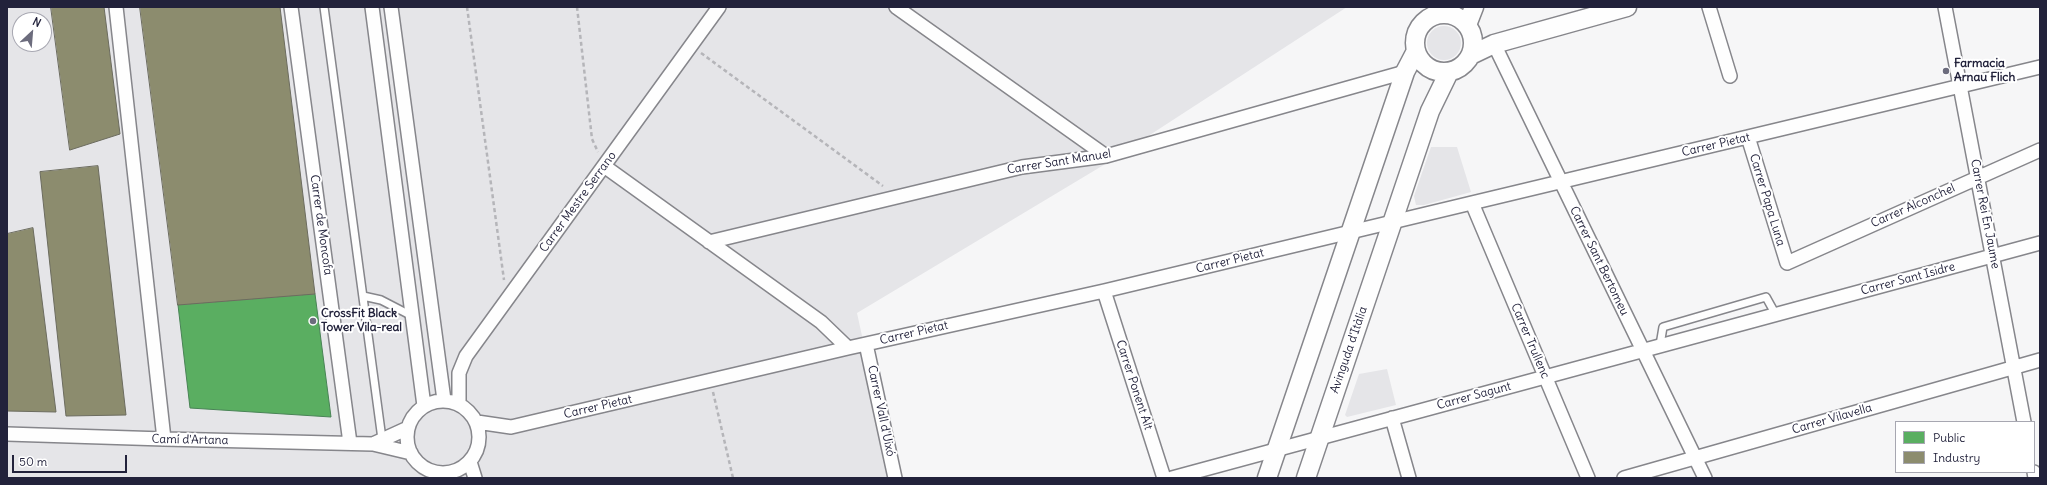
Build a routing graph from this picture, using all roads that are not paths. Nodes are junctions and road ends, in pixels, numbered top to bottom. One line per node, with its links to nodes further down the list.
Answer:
1 (116, 7): 55 (street)
2 (291, 7): 57 (street, Carrer de Moncofa)
3 (324, 7): 36 (lane)
4 (372, 7): 38 (street)
5 (392, 7): 46 (street)
6 (719, 7): 25 (street, Carrer Mestre Serrano)
7 (896, 7): 24 (street)
8 (1474, 7): 13 (main road)
9 (1627, 7): 14 (main road)
10 (1709, 7): 20 (street)
11 (1945, 7): 21 (street, Carrer Rei En Jaume)
12 (1427, 15): 13 (main road); 15 (main road)
13 (1467, 25): 16 (main road)
14 (1494, 44): 16 (main road); 27 (street, Carrer Sant Bertomeu)
15 (1416, 51): 18 (main road); 19 (main road)
16 (1471, 55): 19 (main road)
17 (2040, 67): 21 (street, Carrer Pietat)
18 (1405, 72): 24 (street, Carrer Sant Manuel); 30 (main road)
19 (1450, 72): 29 (main road, Avinguda d'Itàlia)
20 (1730, 76)
21 (1960, 86): 22 (street, Carrer Pietat); 26 (street, Carrer Rei En Jaume)
22 (1748, 137): 27 (street, Carrer Pietat); 34 (street, Carrer Papa Luna)
23 (2040, 150): 26 (street, Carrer Alconchel)
24 (1106, 156): 31 (street, Carrer Sant Manuel)
25 (604, 166): 31 (street); 47 (street, Carrer Mestre Serrano)
26 (1978, 178): 33 (street, Carrer Rei En Jaume); 34 (street, Carrer Alconchel)
27 (1560, 182): 28 (street, Carrer Pietat); 42 (street, Carrer Sant Bertomeu)
28 (1472, 203): 29 (street, Carrer Pietat); 45 (street, Carrer Trullenc)
29 (1392, 223): 30 (street); 54 (main road, Avinguda d'Itàlia)
30 (1351, 232): 35 (street, Carrer Pietat); 58 (main road)
31 (709, 242): 41 (street)
32 (2040, 243): 33 (street, Carrer Sant Isidre)
33 (1993, 257): 37 (street, Carrer Sant Isidre); 44 (street, Carrer Rei En Jaume)
34 (1787, 263)
35 (1104, 291): 39 (street, Carrer Pietat); 65 (street, Carrer Ponent Alt)
36 (362, 296): 38 (lane); 56 (lane)
37 (1776, 315): 40 (street, Carrer Sagunt); 40 (lane)
38 (412, 316): 48 (street)
39 (866, 344): 41 (street, Carrer Pietat); 64 (street, Carrer Vall d'Uixó)
40 (1660, 345): 42 (street, Carrer Sagunt)
41 (848, 348): 51 (street, Carrer Pietat)
42 (1643, 350): 45 (street, Carrer Sagunt); 60 (street, Carrer Sant Bertomeu)
43 (2040, 360): 44 (street, Carrer Vilavella)
44 (2014, 368): 50 (street, Carrer Rei En Jaume); 60 (street, Carrer Vilavella)
45 (1545, 377): 49 (street, Carrer Sagunt); 70 (street, Carrer Trullenc)
46 (444, 400): 47 (street); 48 (street)
47 (460, 404): 51 (street)
48 (424, 406): 52 (street)
49 (1392, 418): 54 (street, Carrer Sagunt); 69 (street)
50 (2024, 421)
51 (477, 422): 61 (street)
52 (408, 428): 56 (street, Camí d'Artana); 59 (street)
53 (7, 434): 55 (street, Camí d'Artana)
54 (1320, 438): 58 (street, Carrer Sagunt); 68 (main road, Avinguda d'Itàlia)
55 (164, 439): 57 (street, Camí d'Artana)
56 (378, 442): 57 (street, Camí d'Artana); 59 (street, Camí d'Artana)
57 (350, 443)
58 (1278, 449): 66 (street, Carrer Sagunt); 67 (main road)
59 (410, 453): 62 (street)
60 (1695, 458): 71 (street, Carrer Vilavella); 72 (street, Carrer Sant Bertomeu)
61 (470, 462): 62 (street); 63 (street)
62 (449, 476)
63 (475, 478)
64 (895, 478)
65 (1164, 478)
66 (1172, 478)
67 (1268, 478)
68 (1306, 478)
69 (1409, 478)
70 (1588, 478)
71 (1624, 478)
72 (1705, 478)

